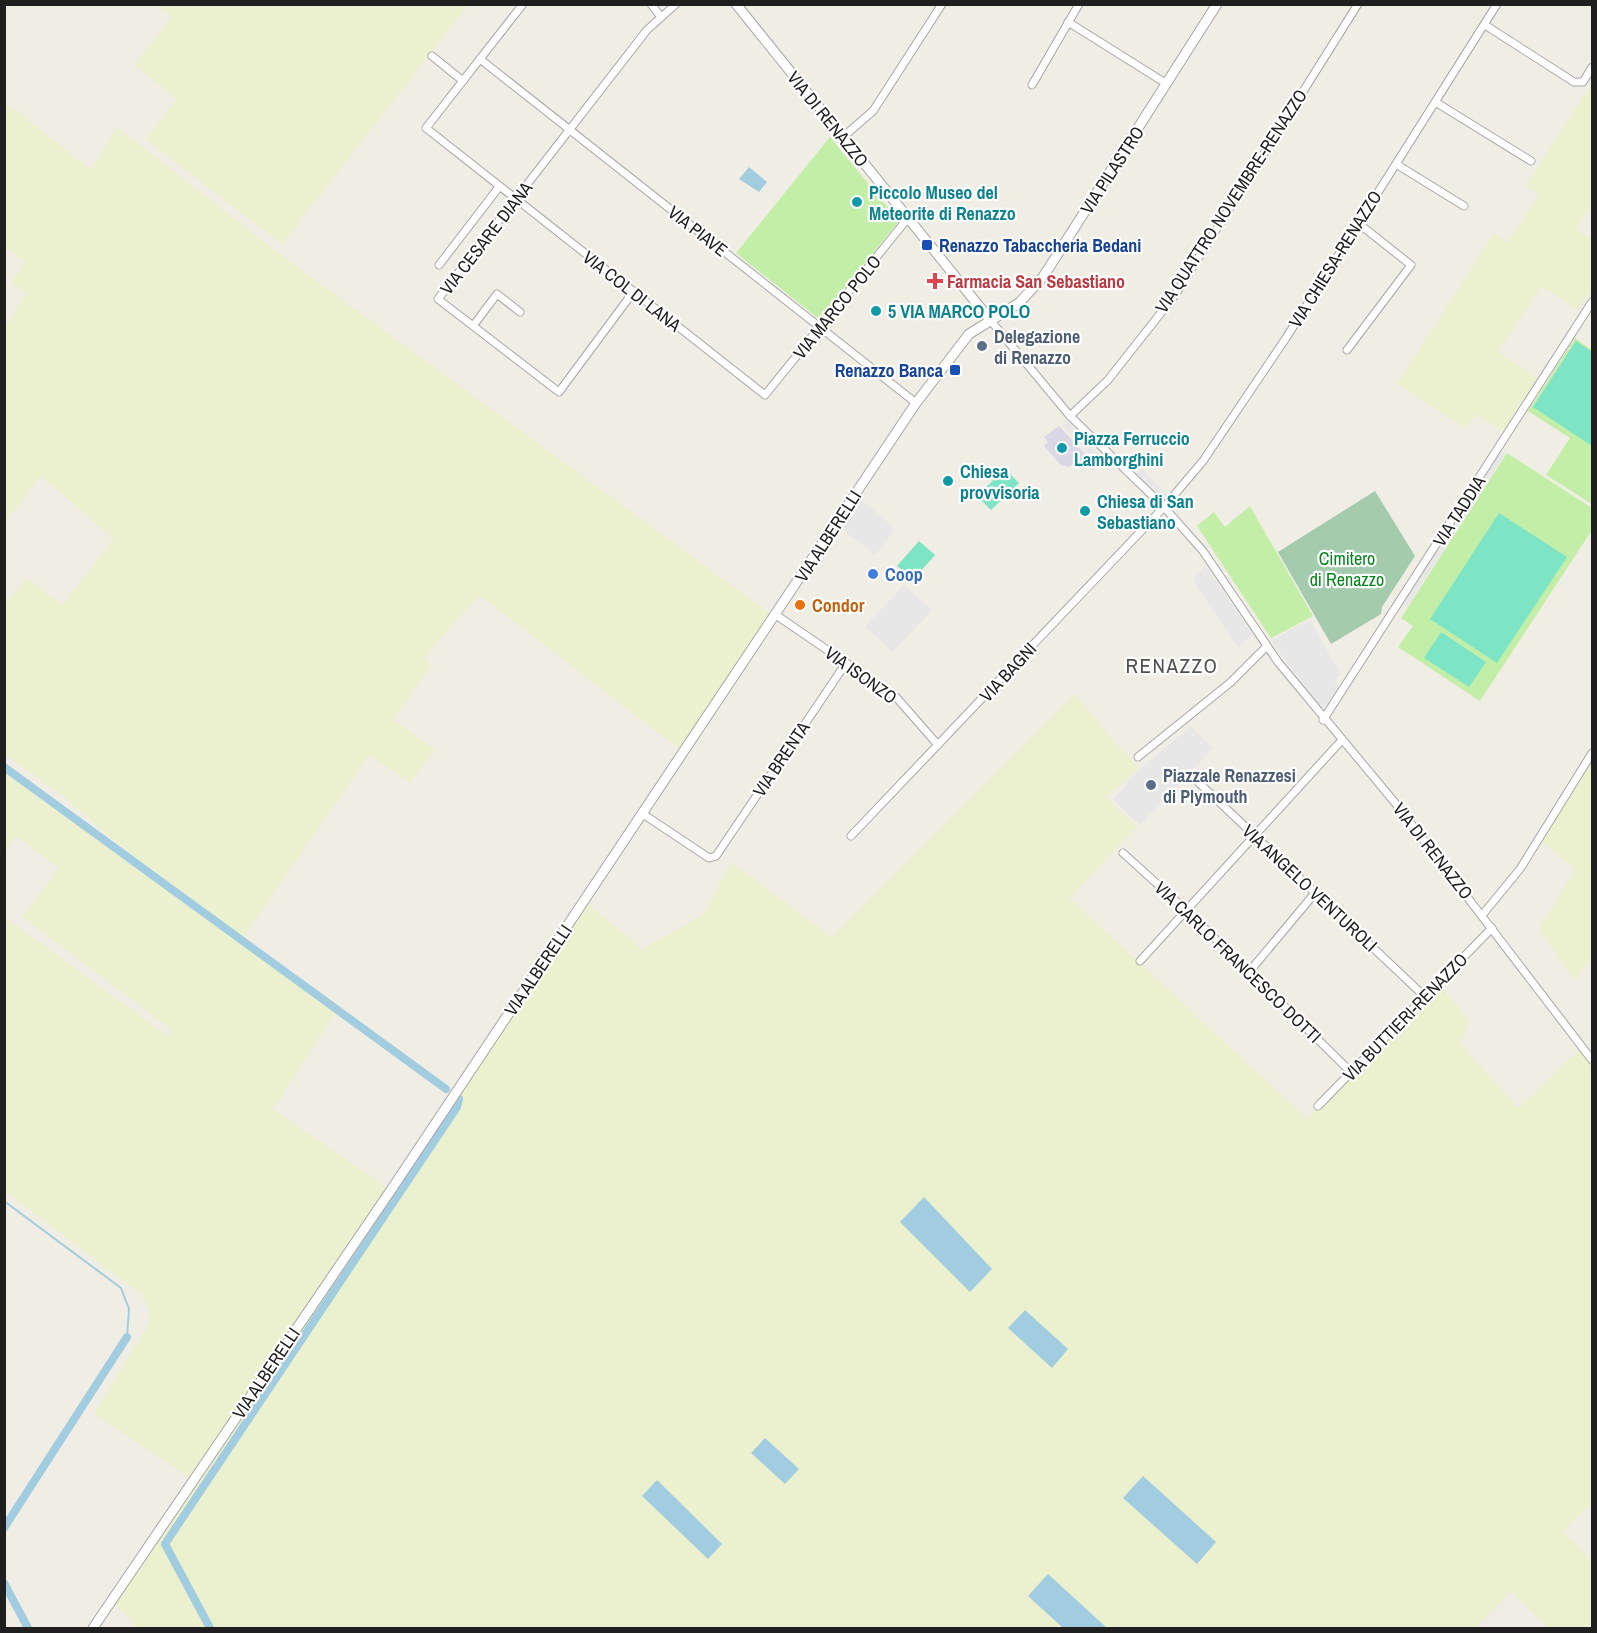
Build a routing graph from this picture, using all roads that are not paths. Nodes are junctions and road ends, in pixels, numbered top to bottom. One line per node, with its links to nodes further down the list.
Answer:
1 (523, 4): 14 (street)
2 (651, 4): 10 (street)
3 (676, 4): 10 (street, VIA CESARE DIANA)
4 (736, 4): 21 (street, VIA DI RENAZZO)
5 (942, 4): 21 (street)
6 (1079, 4): 11 (street)
7 (1217, 4): 17 (street, VIA PILASTRO)
8 (1358, 4): 39 (street, VIA QUATTRO NOVEMBRE-RENAZZO)
9 (1497, 4): 12 (street, VIA CHIESA-RENAZZO)
10 (661, 17): 20 (street, VIA CESARE DIANA)
11 (1068, 22): 17 (street); 18 (street)
12 (1485, 25): 15 (street); 19 (street, VIA CHIESA-RENAZZO)
13 (432, 56): 16 (street)
14 (480, 59): 16 (street); 20 (street, VIA PIAVE)
15 (1593, 67)
16 (463, 81): 24 (street, VIA COL DI LANA)
17 (1167, 84): 33 (street, VIA PILASTRO)
18 (1032, 85)
19 (1437, 103): 22 (street); 23 (street, VIA CHIESA-RENAZZO)
20 (569, 129): 25 (street, VIA CESARE DIANA); 35 (street, VIA PIAVE)
21 (843, 137): 27 (street, VIA DI RENAZZO)
22 (1531, 161)
23 (1396, 164): 26 (street); 28 (street, VIA CHIESA-RENAZZO)
24 (499, 187): 25 (street, VIA COL DI LANA); 29 (street)
25 (516, 201): 30 (street, VIA COL DI LANA); 34 (street, VIA CESARE DIANA)
26 (1464, 206)
27 (908, 218): 33 (street, VIA DI RENAZZO); 35 (street, VIA MARCO POLO)
28 (1358, 223): 36 (street); 40 (street, VIA CHIESA-RENAZZO)
29 (439, 265)
30 (634, 291): 34 (street, VIA CESARE DIANA); 37 (street, VIA COL DI LANA)
31 (1593, 302): 44 (street, VIA TADDIA)
32 (520, 312): 34 (street)
33 (991, 321): 38 (street, VIA ALBERELLI); 39 (street, VIA DI RENAZZO)
34 (473, 326)
35 (820, 328): 37 (street, VIA MARCO POLO); 38 (street, VIA PIAVE)
36 (1347, 350)
37 (765, 395)
38 (915, 403): 41 (street, VIA ALBERELLI)
39 (1070, 416): 40 (street, VIA DI RENAZZO)
40 (1164, 507): 42 (street, VIA DI RENAZZO); 46 (street, VIA BAGNI)
41 (776, 615): 43 (street, VIA ISONZO); 50 (street, VIA ALBERELLI)
42 (1267, 646): 44 (street, VIA DI RENAZZO); 48 (street)
43 (846, 663): 46 (street, VIA ISONZO); 50 (street, VIA BRENTA)
44 (1323, 720): 45 (street, VIA DI RENAZZO)
45 (1341, 741): 51 (street); 56 (street, VIA DI RENAZZO)
46 (938, 745): 52 (street, VIA BAGNI)
47 (1593, 753): 56 (street)
48 (1137, 757)
49 (1197, 781): 51 (street, VIA ANGELO VENTUROLI)
50 (643, 814): 64 (street, VIA ALBERELLI)
51 (1254, 835): 54 (street, VIA ANGELO VENTUROLI); 55 (street)
52 (851, 836)
53 (1123, 853): 55 (street, VIA CARLO FRANCESCO DOTTI)
54 (1316, 893): 59 (street); 60 (street, VIA ANGELO VENTUROLI)
55 (1186, 910): 58 (street); 59 (street, VIA CARLO FRANCESCO DOTTI)
56 (1483, 914): 57 (street, VIA DI RENAZZO)
57 (1492, 928): 60 (street, VIA BUTTIERI-RENAZZO); 61 (street, VIA DI RENAZZO)
58 (1140, 961)
59 (1249, 972): 62 (street, VIA CARLO FRANCESCO DOTTI)
60 (1423, 995): 62 (street, VIA BUTTIERI-RENAZZO)
61 (1593, 1060)
62 (1351, 1072): 63 (street, VIA BUTTIERI-RENAZZO)
63 (1318, 1106)
64 (93, 1629)

